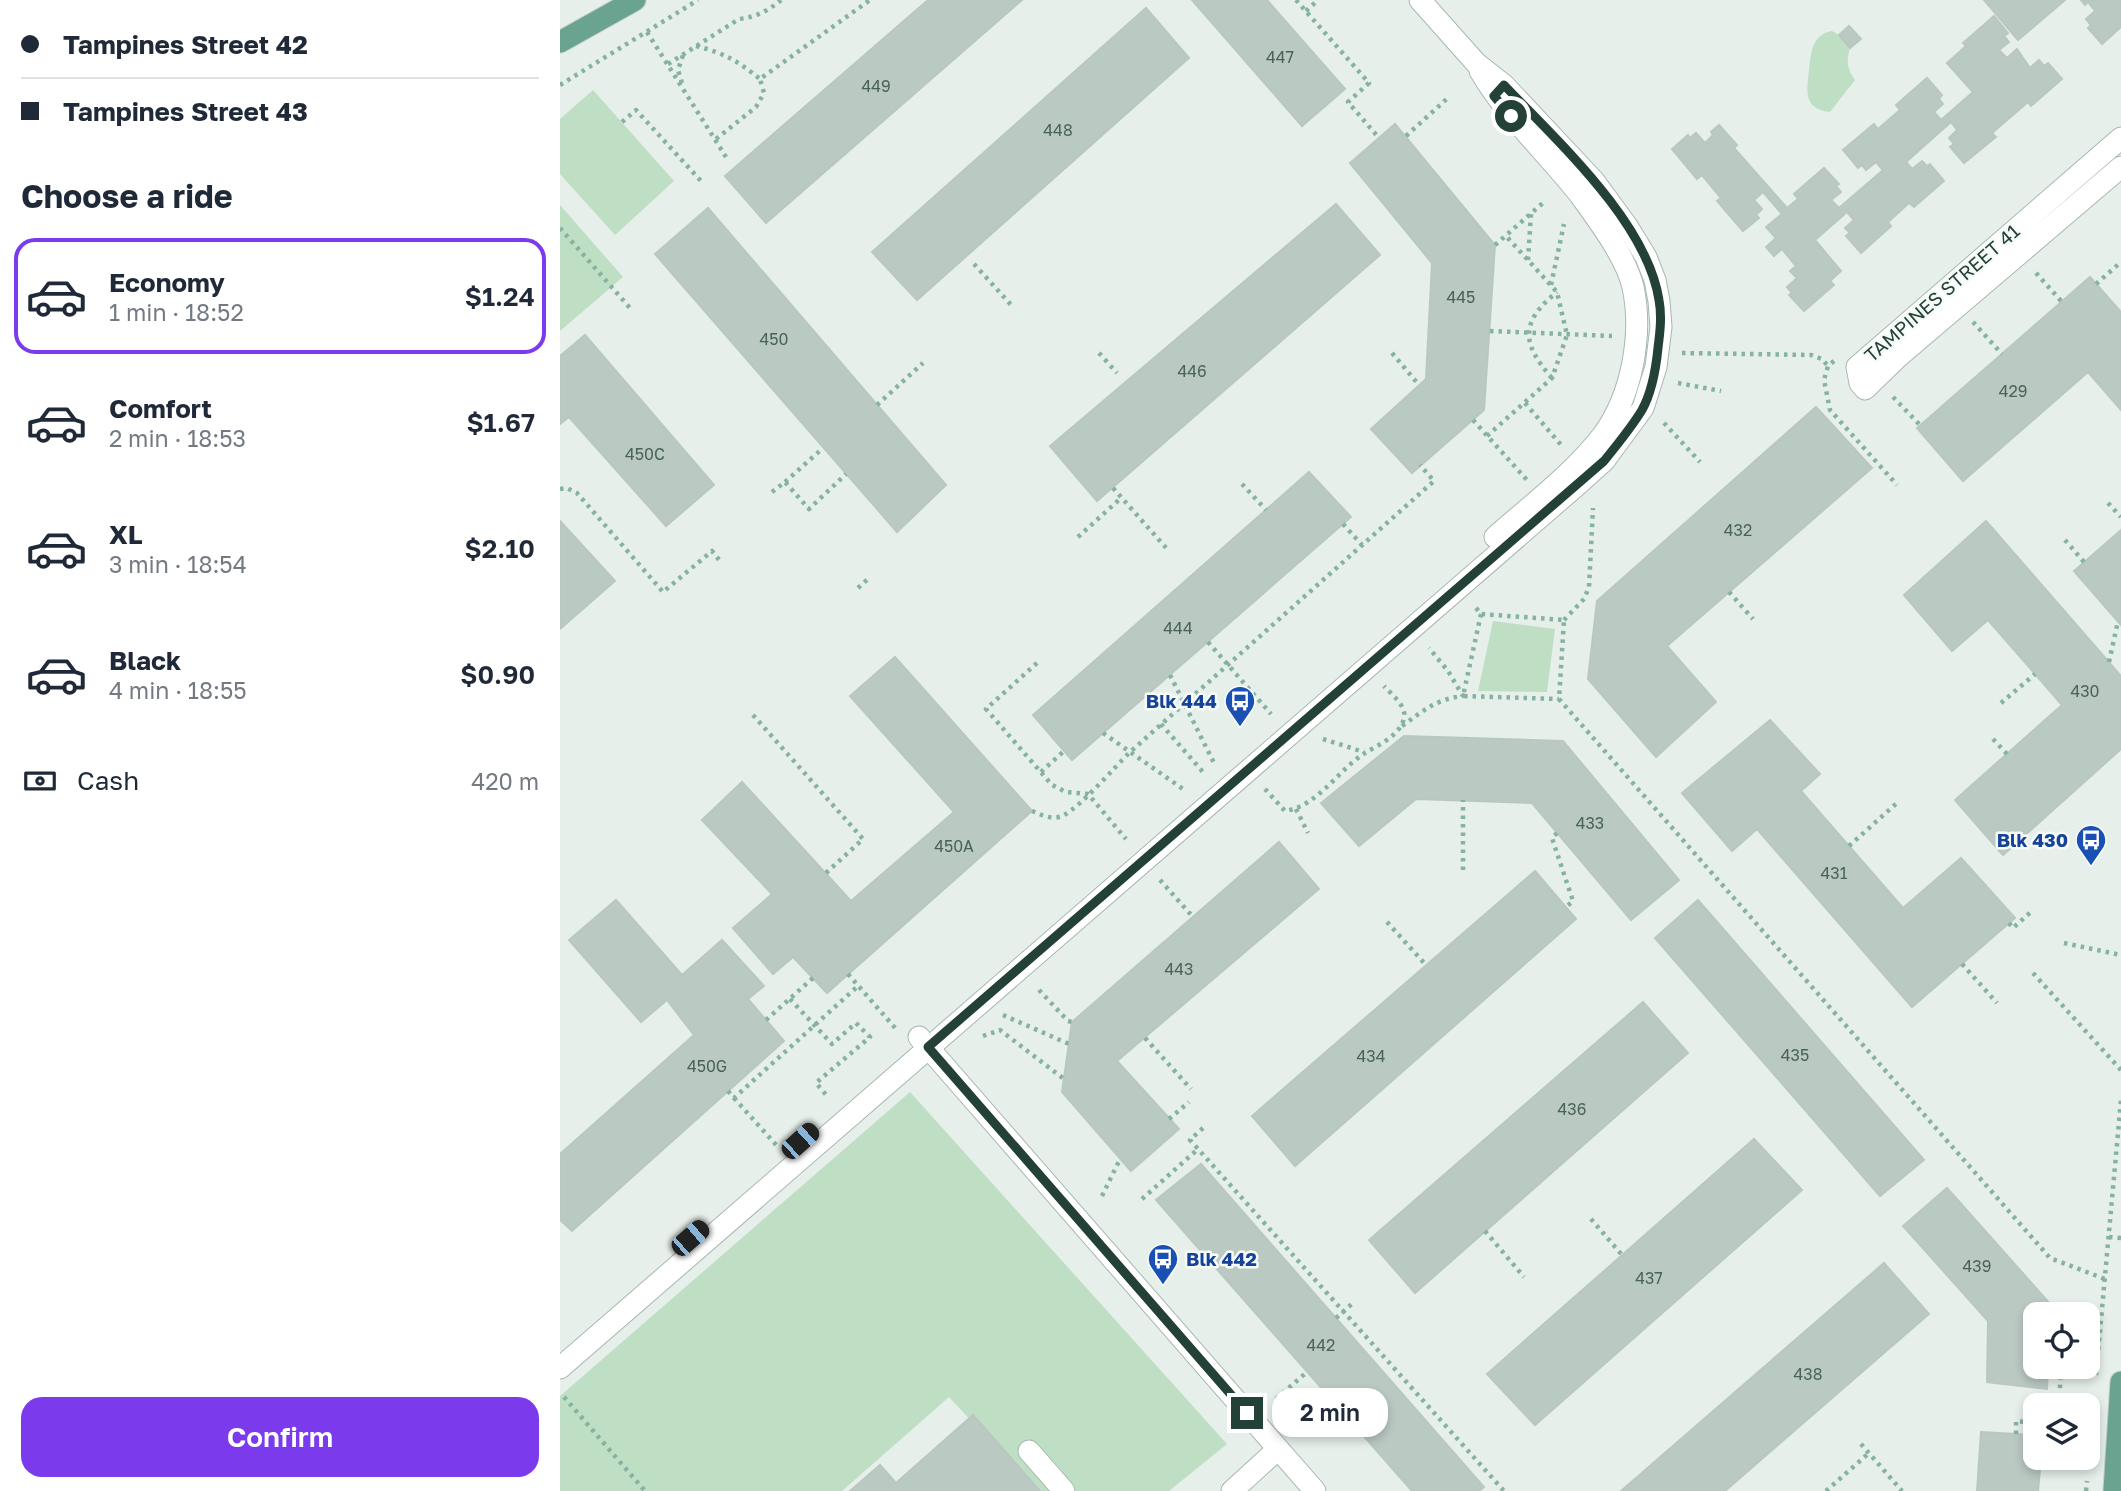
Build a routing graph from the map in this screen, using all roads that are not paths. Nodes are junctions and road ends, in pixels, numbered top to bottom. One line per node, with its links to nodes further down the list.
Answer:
1 (635, 0): 3 (main road)
2 (1420, 0): 4 (street)
3 (560, 42)
4 (1499, 90): 7 (street); 7 (street)
5 (2118, 147): 6 (street, TAMPINES STREET 41)
6 (2121, 167)
7 (923, 1042): 8 (street); 9 (street); 11 (street)
8 (560, 1351)
9 (560, 1368)
10 (2121, 1382): 16 (main road)
11 (1279, 1449): 14 (street); 15 (street)
12 (1029, 1451): 13 (street)
13 (1064, 1491)
14 (1232, 1491)
15 (1315, 1491)
16 (2114, 1491): 17 (street)
17 (2121, 1491)

